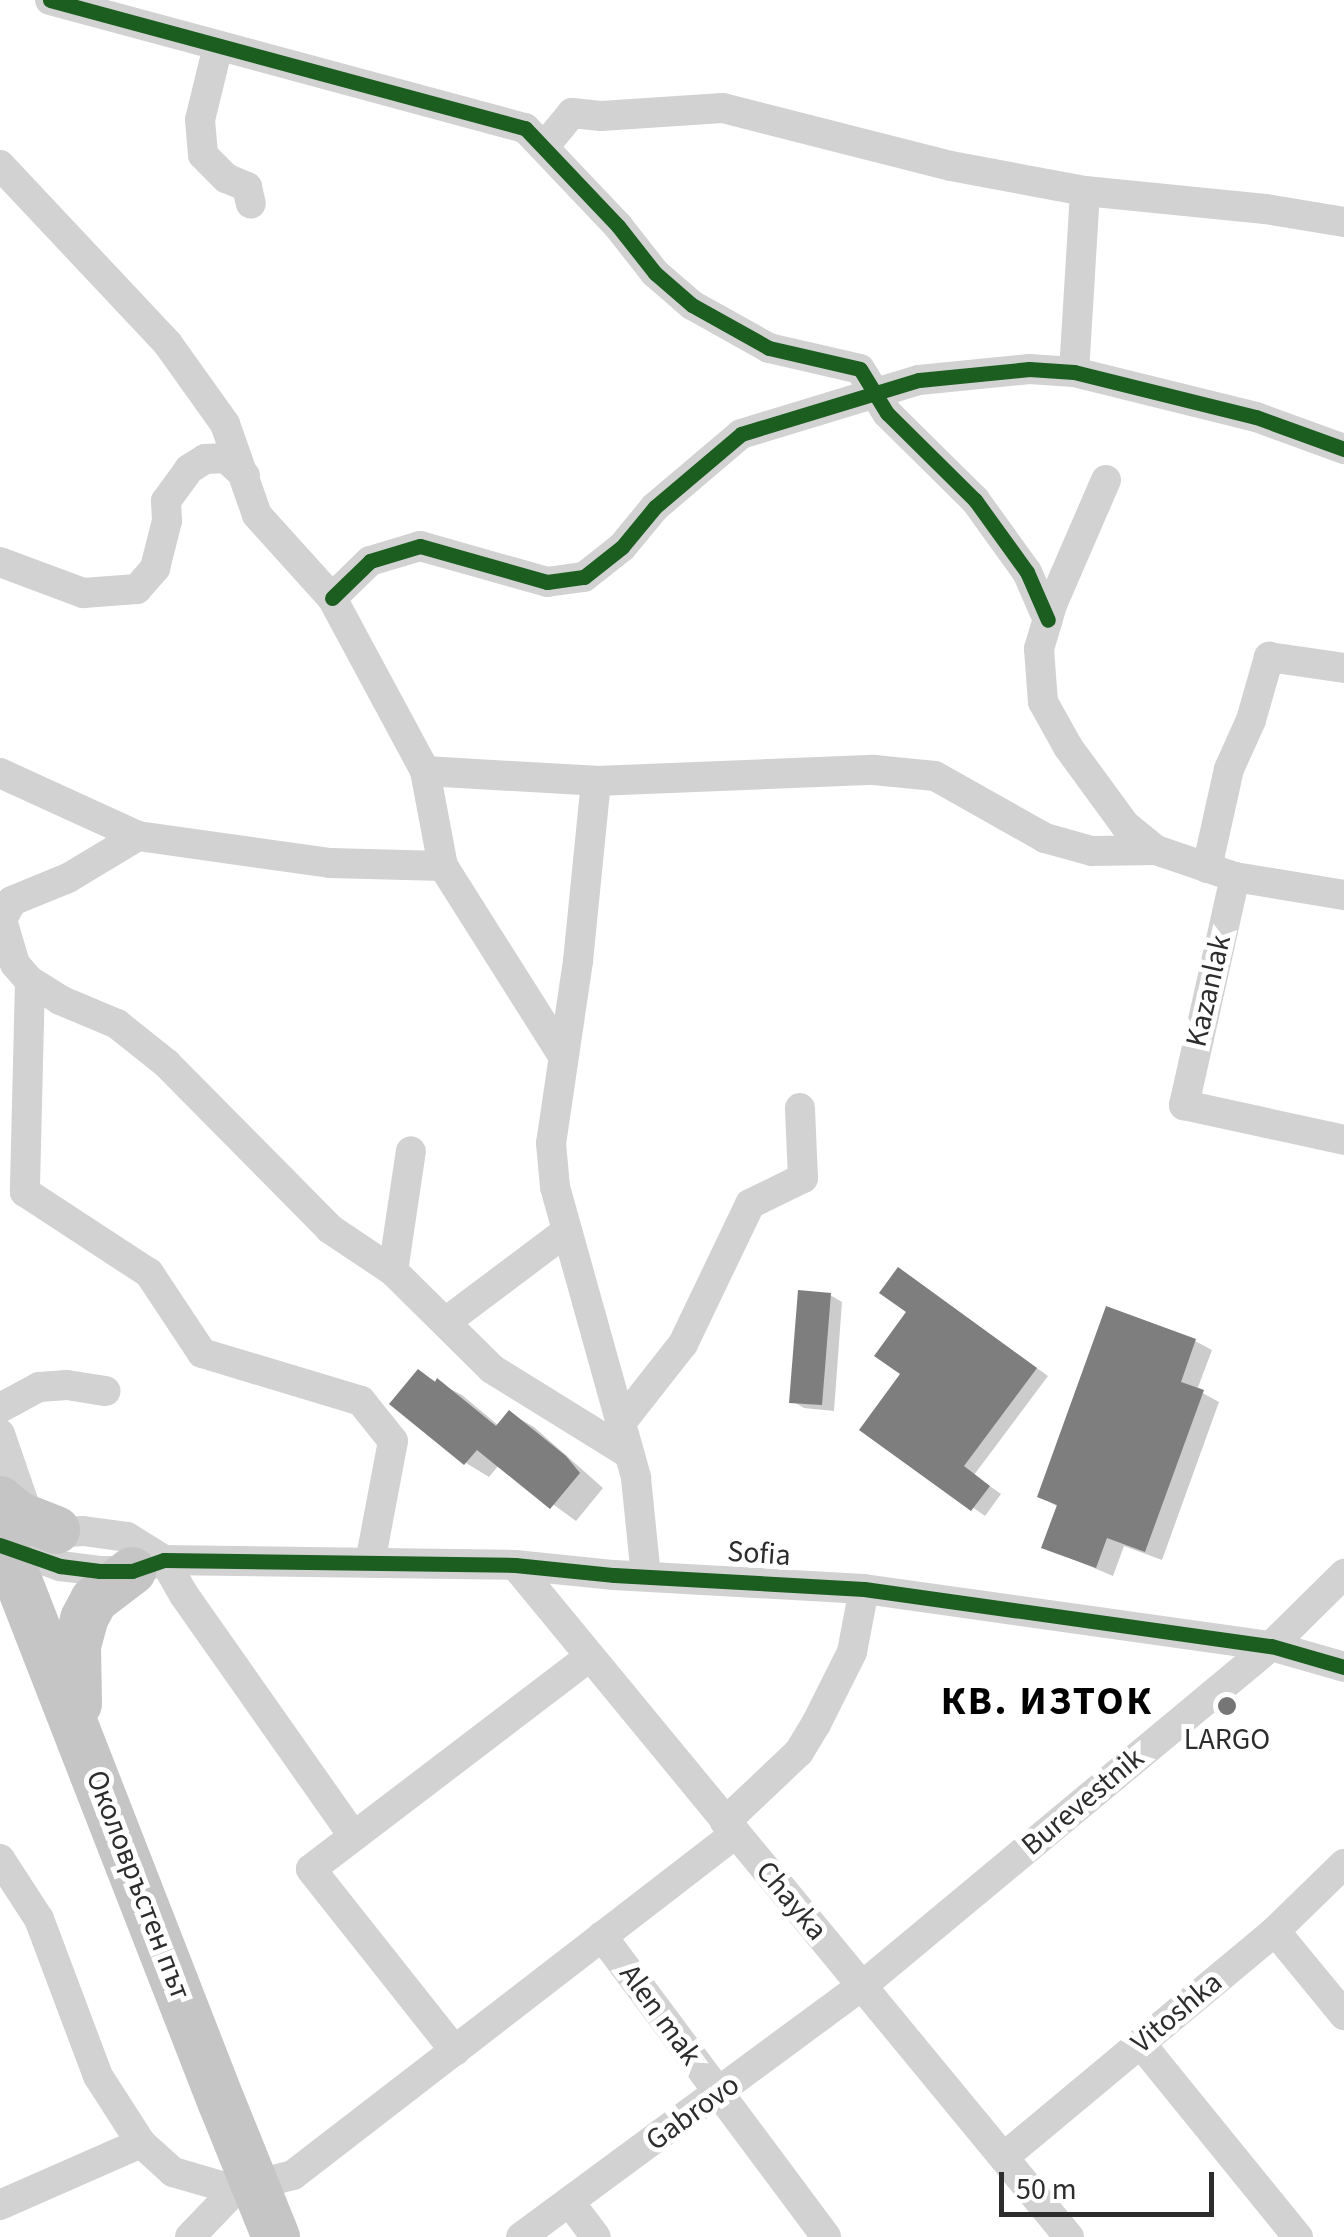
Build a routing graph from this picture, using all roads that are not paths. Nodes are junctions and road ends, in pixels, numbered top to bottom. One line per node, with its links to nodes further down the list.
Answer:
1 (50, 0): 2 (street)
2 (218, 46): 3 (street); 6 (street)
3 (544, 147): 5 (street); 9 (street)
4 (0, 165): 11 (street)
5 (1085, 191): 7 (street); 8 (street)
6 (251, 204)
7 (1344, 222)
8 (1074, 372): 9 (street); 10 (street)
9 (873, 391): 14 (street); 15 (street)
10 (1344, 449)
11 (245, 476): 13 (street); 14 (street)
12 (1106, 480): 15 (street)
13 (0, 562)
14 (332, 598): 17 (street)
15 (1048, 620): 21 (street)
16 (1344, 668): 23 (street, Kazanlak)
17 (425, 771): 19 (street); 22 (street)
18 (0, 773): 20 (street)
19 (596, 781): 21 (street); 27 (street)
20 (138, 836): 22 (street); 25 (street)
21 (1156, 850): 23 (street)
22 (443, 866): 27 (street)
23 (1221, 872): 24 (street); 29 (street, Kazanlak)
24 (1344, 895)
25 (2, 930): 26 (street)
26 (30, 981): 32 (street); 40 (street)
27 (562, 1054): 31 (street)
28 (800, 1108): 36 (street)
29 (1342, 1130)
30 (410, 1151): 32 (street)
31 (567, 1232): 33 (street); 36 (street)
32 (393, 1271): 33 (street)
33 (448, 1321): 38 (street)
34 (106, 1391): 35 (street)
35 (0, 1408)
36 (620, 1424): 38 (street)
37 (0, 1434): 39 (street)
38 (629, 1454): 44 (street)
39 (15, 1529): 42 (street, Sofia); 42 (street); 49 (main road, Околовръстен път)
40 (370, 1563): 41 (street, Sofia); 42 (street, Sofia)
41 (515, 1565): 44 (street, Sofia); 47 (street, Chayka)
42 (148, 1566): 49 (main road); 51 (street)
43 (1344, 1574): 46 (street, Burevestnik)
44 (646, 1576): 45 (street, Sofia)
45 (864, 1588): 46 (street, Sofia); 50 (street)
46 (1271, 1646): 48 (street, Sofia); 56 (street, Burevestnik)
47 (589, 1657): 50 (street, Chayka); 51 (street)
48 (1344, 1667)
49 (80, 1732): 67 (main road, Околовръстен път, bridge)
50 (730, 1828): 55 (street); 56 (street, Chayka)
51 (352, 1834): 59 (street)
52 (0, 1858): 61 (street)
53 (1344, 1864): 54 (street, Vitoshka)
54 (1275, 1931): 57 (street); 58 (street, Vitoshka)
55 (602, 1936): 59 (street); 60 (street, Alen mak)
56 (862, 1986): 60 (street, Gabrovo); 62 (street, Chayka)
57 (1344, 2016)
58 (1140, 2044): 62 (street, Vitoshka); 72 (street)
59 (455, 2051): 63 (street)
60 (718, 2095): 64 (street, Gabrovo); 70 (street, Alen mak)
61 (141, 2143): 63 (street); 65 (street)
62 (1004, 2157): 71 (street, Chayka)
63 (235, 2190): 66 (street)
64 (570, 2204): 68 (street, Gabrovo); 69 (street)
65 (0, 2205)
66 (190, 2237)
67 (276, 2237)
68 (521, 2237)
69 (596, 2237)
70 (826, 2237)
71 (1070, 2237)
72 (1298, 2237)

